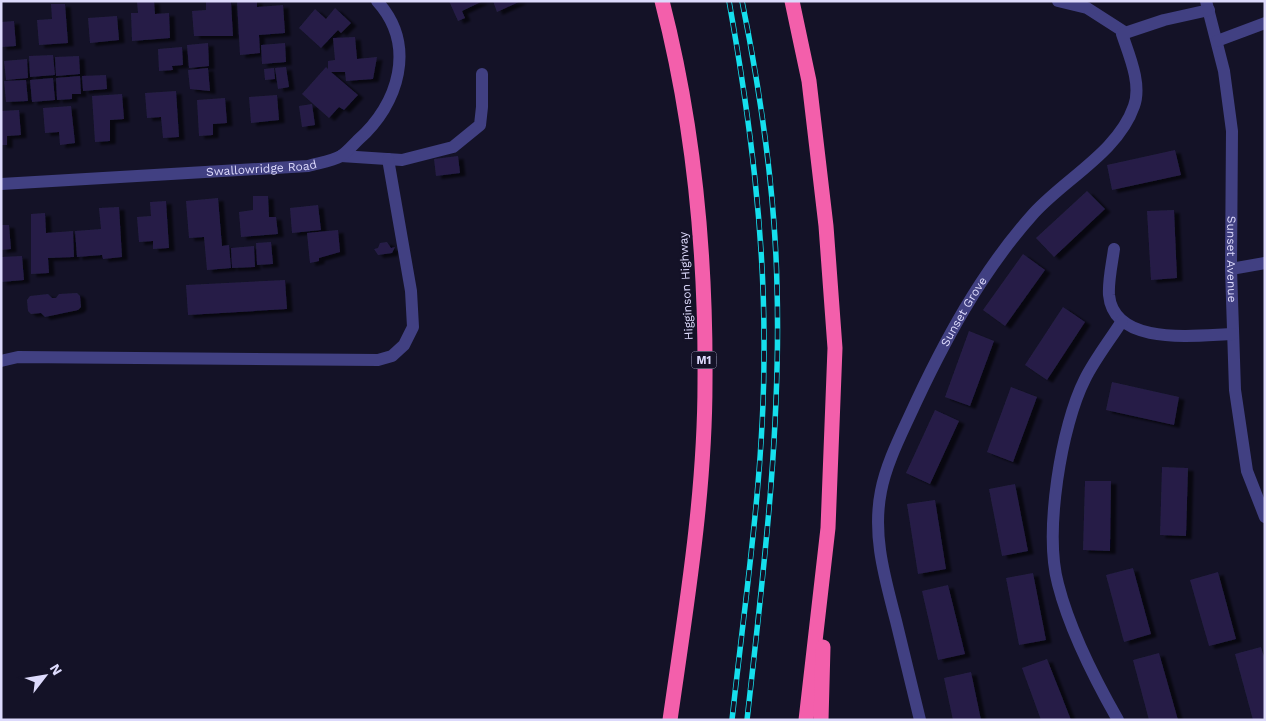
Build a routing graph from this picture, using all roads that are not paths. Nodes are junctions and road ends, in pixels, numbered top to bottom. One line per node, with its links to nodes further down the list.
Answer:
1 (377, 1): 10 (street, Swallowridge Road)
2 (662, 1): 21 (highway, Higginson Highway / M1)
3 (792, 1): 20 (highway)
4 (1058, 1): 7 (street)
5 (1207, 6): 7 (street); 8 (street, Sunset Avenue)
6 (1265, 23): 8 (street)
7 (1126, 33): 24 (street, Sunset Grove)
8 (1217, 41): 15 (street, Sunset Avenue)
9 (482, 74): 11 (street)
10 (340, 156): 11 (street); 12 (street, Swallowridge Road)
11 (388, 159): 18 (street)
12 (1, 184)
13 (1114, 249): 16 (street)
14 (1265, 263): 15 (street)
15 (1231, 270): 17 (street, Sunset Avenue)
16 (1122, 321): 17 (street); 25 (street)
17 (1233, 334): 19 (street, Sunset Avenue)
18 (1, 360)
19 (1265, 517)
20 (828, 528): 22 (highway); 23 (highway)
21 (670, 720)
22 (806, 720)
23 (821, 720)
24 (920, 720)
25 (1118, 720)

